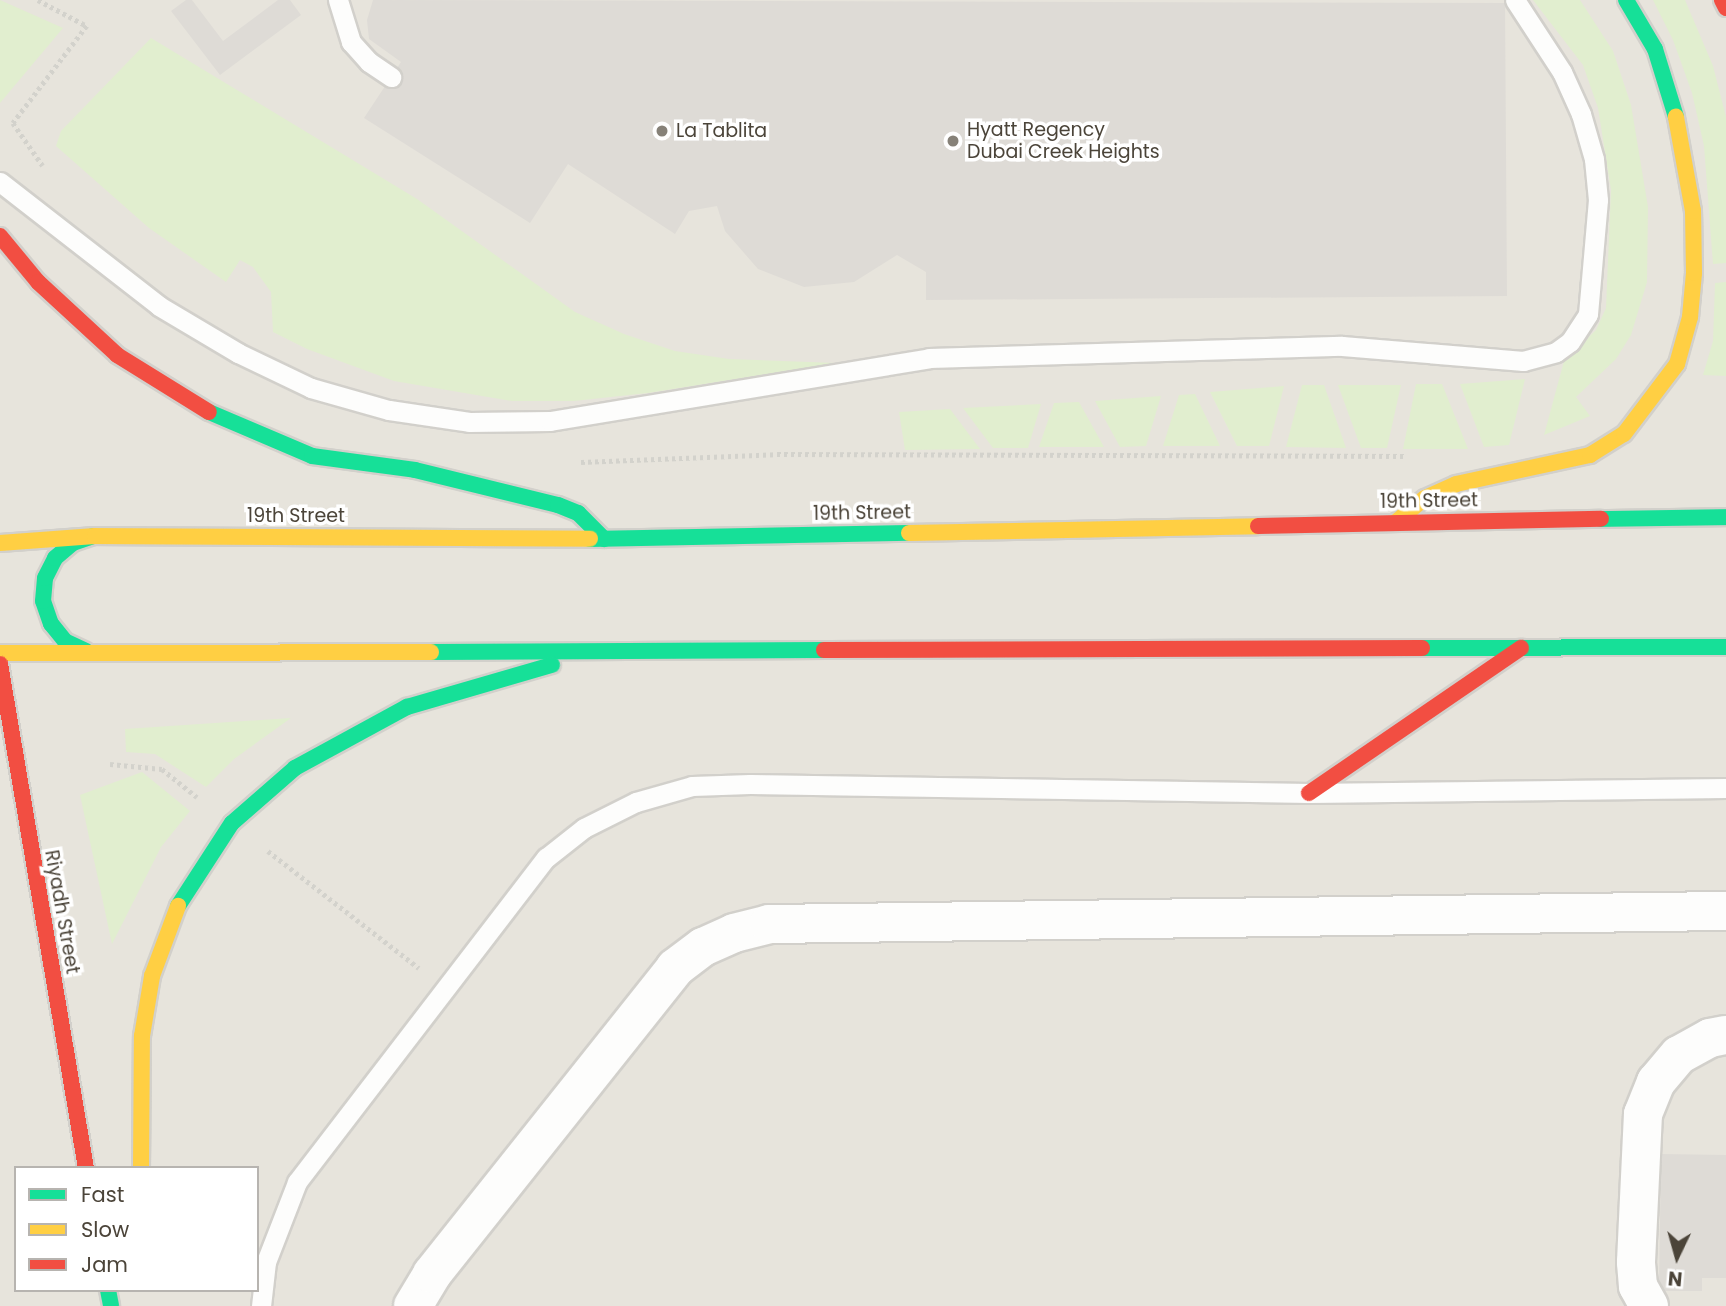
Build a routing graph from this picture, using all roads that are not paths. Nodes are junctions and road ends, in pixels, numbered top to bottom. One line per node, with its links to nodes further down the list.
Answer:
1 (338, 0): 6 (lane)
2 (1515, 0): 7 (lane)
3 (1626, 0): 10 (main road)
4 (1723, 0): 5 (main road)
5 (1726, 8)
6 (391, 77)
7 (0, 182)
8 (0, 236): 12 (main road)
9 (1726, 517): 10 (main road, 19th Street)
10 (1395, 523): 12 (main road, 19th Street)
11 (95, 536): 12 (main road, 19th Street); 13 (main road, 19th Street); 16 (main road)
12 (604, 539)
13 (0, 543)
14 (1726, 647): 15 (main road)
15 (1521, 648): 17 (main road); 21 (main road)
16 (86, 651): 17 (main road); 18 (main road)
17 (604, 652): 25 (main road)
18 (0, 653)
19 (0, 664): 24 (main road, Riyadh Street)
20 (1726, 788): 21 (lane)
21 (1310, 793): 26 (lane)
22 (1726, 911): 27 (street)
23 (1726, 1035): 28 (street)
24 (86, 1166)
25 (141, 1166)
26 (261, 1306)
27 (413, 1306)
28 (1649, 1306)

